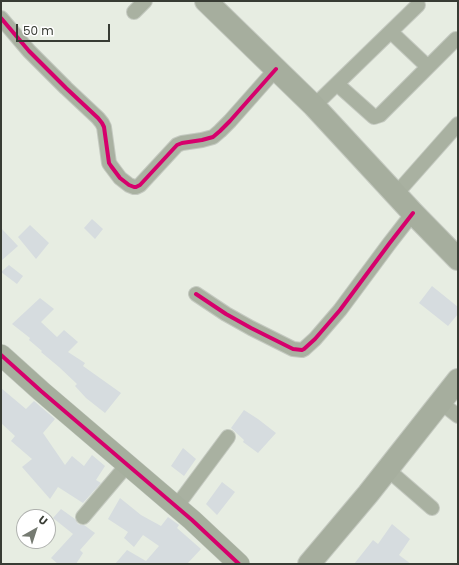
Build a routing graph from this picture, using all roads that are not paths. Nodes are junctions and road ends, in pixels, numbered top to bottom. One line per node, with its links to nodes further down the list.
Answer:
1 (145, 1): 4 (street)
2 (206, 1): 9 (highway)
3 (418, 5): 6 (street)
4 (134, 12)
5 (1, 18): 9 (street)
6 (391, 32): 8 (street); 10 (street)
7 (456, 39): 8 (street)
8 (428, 67): 10 (street)
9 (276, 69): 11 (highway)
10 (337, 84): 11 (street)
11 (314, 106): 13 (highway)
12 (458, 124): 13 (street)
13 (396, 194): 14 (highway)
14 (413, 213): 15 (highway); 16 (street)
15 (458, 259)
16 (196, 294)
17 (1, 355): 22 (street)
18 (458, 380): 19 (highway)
19 (440, 402): 20 (street); 23 (highway)
20 (458, 416)
21 (228, 438): 24 (street)
22 (127, 465): 24 (street); 26 (street)
23 (387, 469): 25 (street); 28 (highway)
24 (176, 507): 27 (street)
25 (432, 508)
26 (83, 517)
27 (239, 564)
28 (309, 564)

